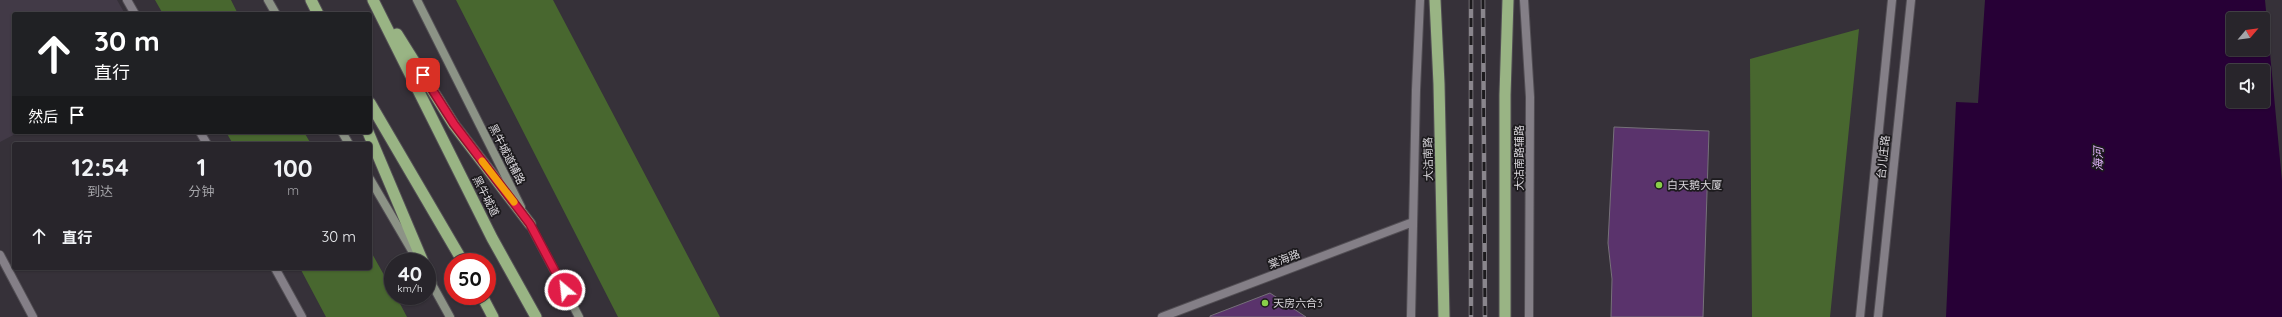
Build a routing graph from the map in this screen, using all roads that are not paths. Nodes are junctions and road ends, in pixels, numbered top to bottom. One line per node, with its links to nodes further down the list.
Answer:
1 (128, 0): 12 (street)
2 (268, 0): 13 (main road)
3 (311, 0): 14 (highway)
4 (374, 0): 19 (highway); 31 (highway, 黑牛城道)
5 (417, 0): 19 (main road, 黑牛城道辅路)
6 (1420, 0): 18 (street)
7 (1435, 0): 35 (highway, 大沽南路)
8 (1508, 0): 36 (highway)
9 (1524, 0): 37 (street, 大沽南路辅路)
10 (1892, 0): 38 (street, 台儿庄路)
11 (1911, 0): 39 (street, 台儿庄路)
12 (134, 12)
13 (275, 12)
14 (317, 12)
15 (372, 106): 22 (highway)
16 (369, 134): 21 (highway)
17 (372, 182): 20 (main road)
18 (1413, 222): 33 (street, 棠海路); 34 (street)
19 (530, 224): 32 (main road, 黑牛城道辅路)
20 (414, 253)
21 (419, 253)
22 (458, 253)
23 (0, 254): 27 (street)
24 (276, 270): 28 (street)
25 (436, 292): 29 (main road)
26 (487, 305): 30 (highway)
27 (33, 317)
28 (302, 317)
29 (450, 317)
30 (493, 317)
31 (536, 317)
32 (579, 317)
33 (1162, 317)
34 (1411, 317)
35 (1444, 317)
36 (1505, 317)
37 (1530, 317)
38 (1860, 317)
39 (1878, 317)

